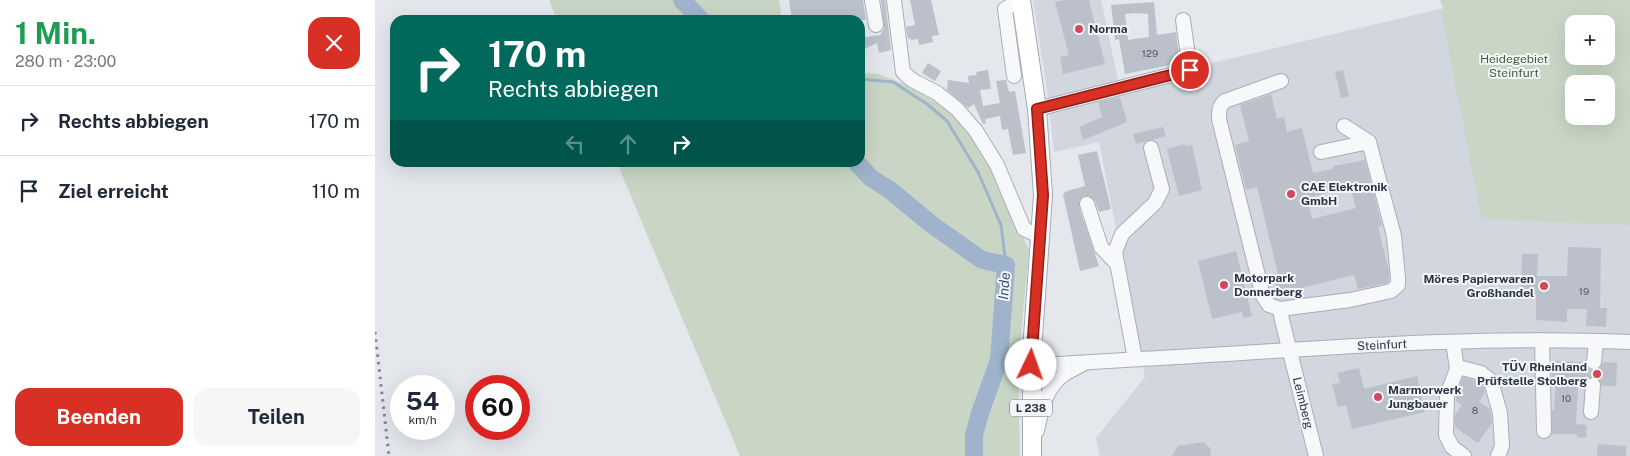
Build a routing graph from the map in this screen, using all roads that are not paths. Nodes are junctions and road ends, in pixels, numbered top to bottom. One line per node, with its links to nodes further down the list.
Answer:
1 (871, 0): 5 (street)
2 (894, 0): 14 (street)
3 (1021, 0): 6 (street); 8 (main road, L 238)
4 (1183, 20): 8 (street)
5 (876, 25)
6 (1015, 76)
7 (1281, 81): 16 (street)
8 (1037, 109): 14 (main road, L 238)
9 (1344, 126): 10 (street)
10 (1369, 142): 12 (street); 16 (street)
11 (1151, 148): 15 (street)
12 (1321, 152)
13 (1087, 204): 15 (street)
14 (1041, 237): 25 (main road, L 238)
15 (1117, 264): 22 (street)
16 (1280, 309): 21 (street, Leimberg)
17 (1542, 340): 18 (street, Steinfurt); 19 (street, Steinfurt); 29 (street)
18 (1596, 341): 20 (street, Steinfurt); 23 (street)
19 (1453, 342): 21 (street, Steinfurt); 26 (street)
20 (1630, 342)
21 (1290, 349): 22 (street, Steinfurt); 32 (street, Leimberg)
22 (1135, 359): 24 (street, Steinfurt)
23 (1594, 362)
24 (1084, 363): 25 (street, Steinfurt); 31 (street)
25 (1031, 365): 31 (main road, L 238)
26 (1457, 370): 30 (street); 34 (street)
27 (1593, 385): 28 (street)
28 (1591, 412)
29 (1544, 431)
30 (1453, 452): 33 (street)
31 (1032, 454)
32 (1316, 456)
33 (1464, 456)
34 (1498, 456)

